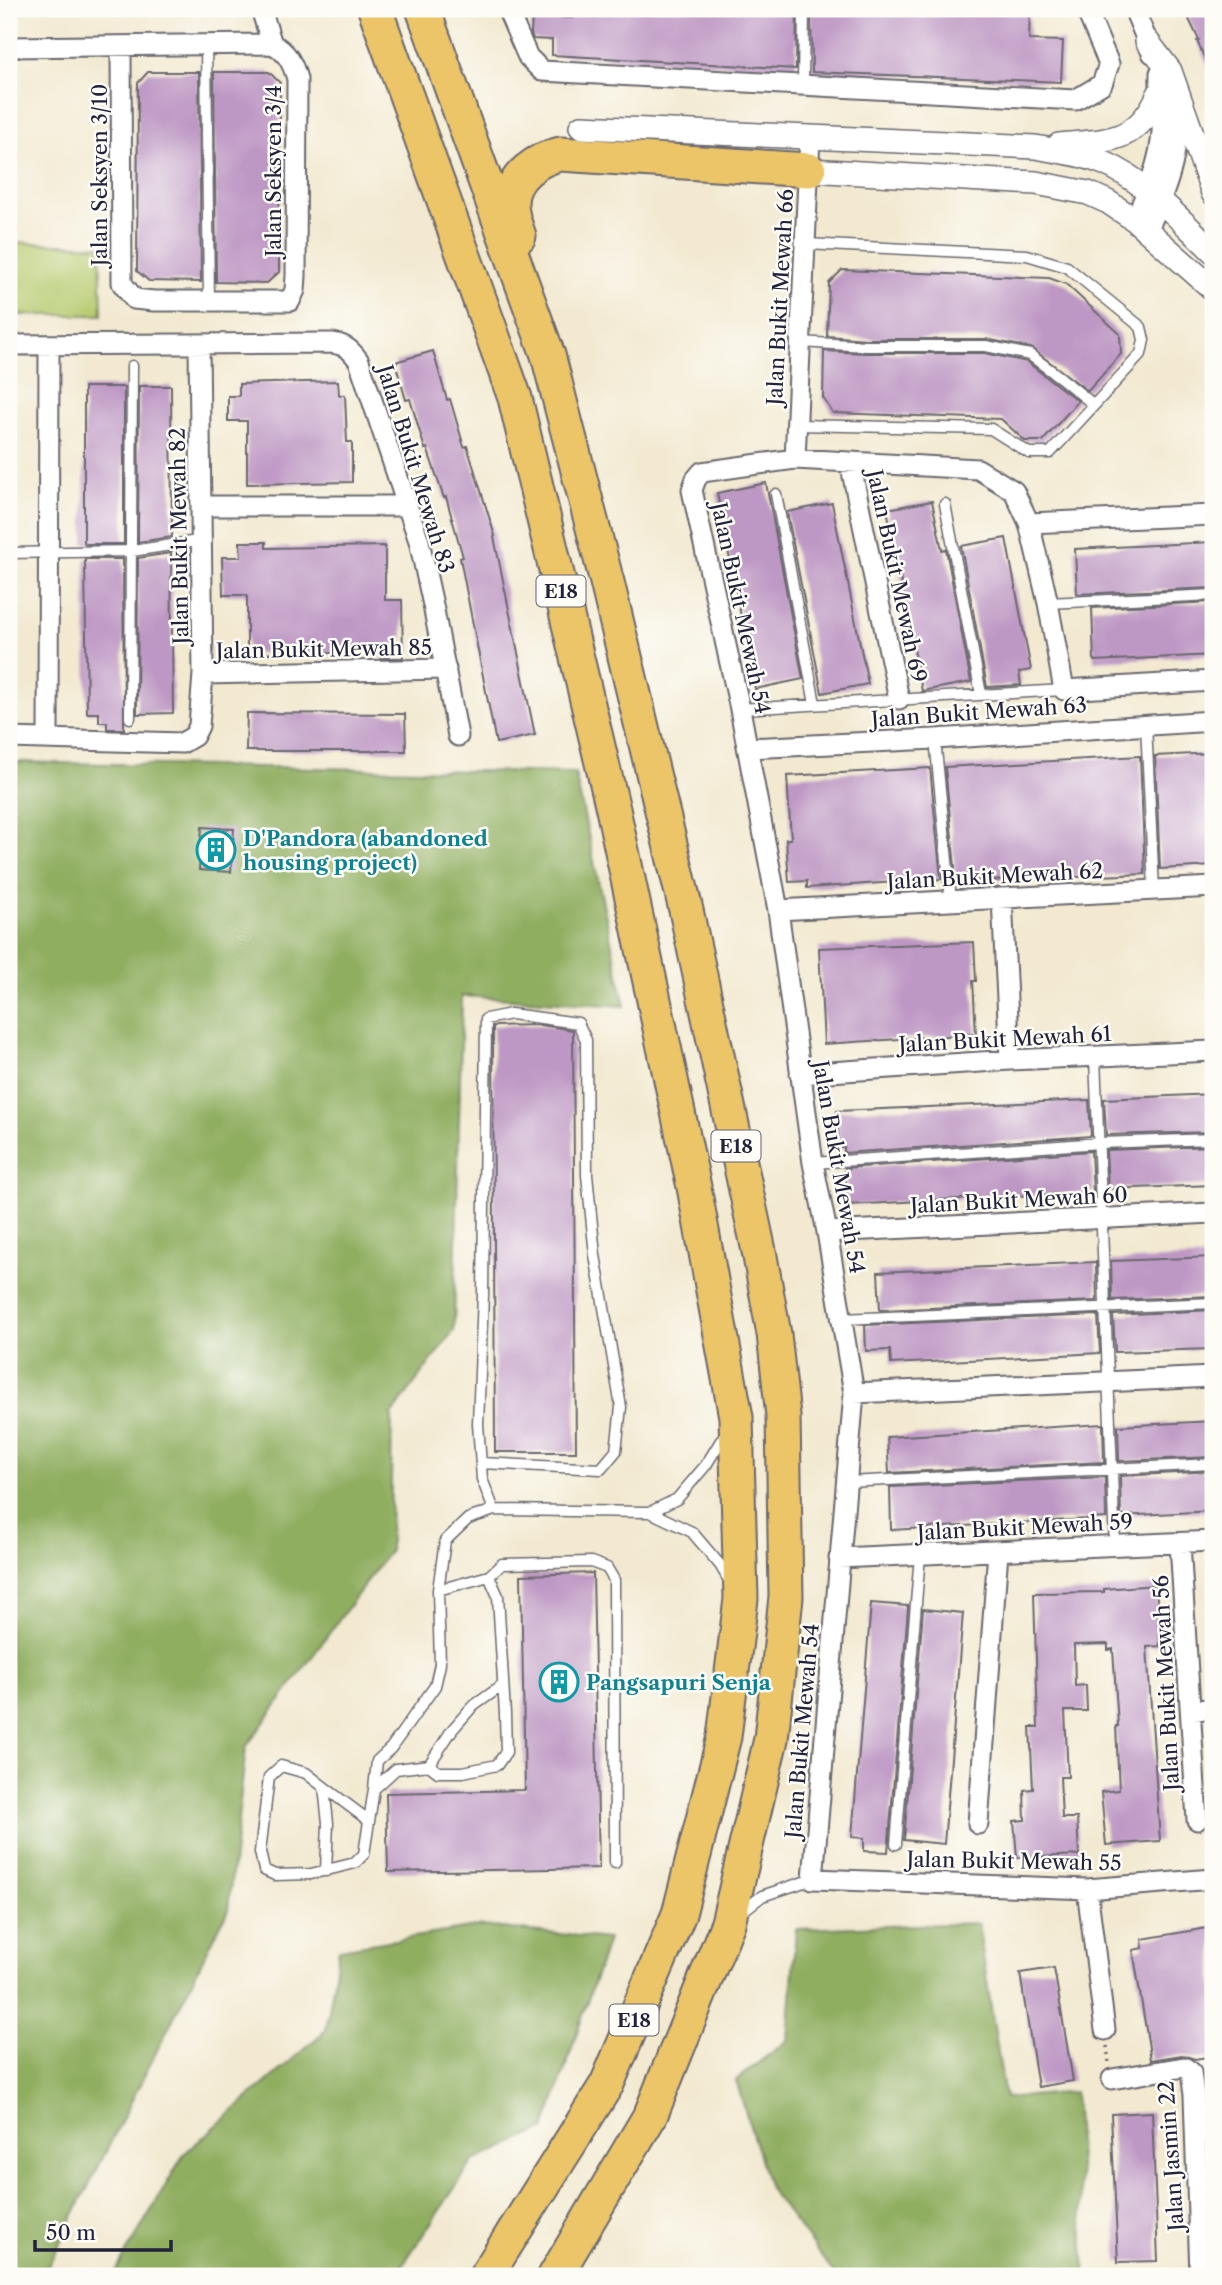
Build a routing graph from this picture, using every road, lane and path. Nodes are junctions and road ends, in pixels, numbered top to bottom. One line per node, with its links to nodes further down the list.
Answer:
1 (261, 9): 10 (street, Jalan Seksyen 3/4)
2 (376, 9): 85 (highway, E18)
3 (422, 9): 30 (highway, E18)
4 (507, 9): 14 (street)
5 (804, 9): 14 (lane)
6 (1086, 9): 14 (street)
7 (1134, 9): 8 (street)
8 (1147, 41): 13 (street); 19 (street)
9 (206, 44): 10 (street); 12 (street); 25 (lane)
10 (272, 44): 25 (street, Jalan Seksyen 3/4)
11 (9, 47): 12 (street)
12 (121, 47): 25 (street, Jalan Seksyen 3/10)
13 (1160, 83): 17 (street); 20 (street)
14 (803, 85)
15 (581, 127): 16 (street)
16 (810, 137): 17 (street); 18 (street, Jalan Bukit Mewah 66)
17 (1035, 147): 20 (street)
18 (809, 170): 21 (street); 22 (street, Jalan Bukit Mewah 66); 30 (highway)
19 (1213, 193)
20 (1154, 197): 21 (street); 23 (street)
21 (1141, 225): 24 (street)
22 (806, 244): 26 (street, Jalan Bukit Mewah 66); 32 (lane)
23 (1213, 251)
24 (1213, 289)
25 (209, 300)
26 (800, 342): 32 (lane); 33 (street, Jalan Bukit Mewah 66)
27 (9, 345): 28 (street, Jalan Bukit Mewah 83)
28 (49, 345): 29 (street, Jalan Bukit Mewah 83); 45 (street)
29 (199, 345): 38 (street, Jalan Bukit Mewah 82); 39 (street, Jalan Bukit Mewah 83)
30 (548, 355): 116 (highway, E18)
31 (131, 366): 43 (lane)
32 (1094, 405): 33 (lane)
33 (796, 425): 34 (street, Jalan Bukit Mewah 66)
34 (795, 458): 35 (street); 55 (street, Jalan Bukit Mewah 54)
35 (850, 462): 41 (street); 53 (street, Jalan Bukit Mewah 69)
36 (776, 494): 54 (lane)
37 (945, 504): 52 (lane)
38 (201, 506): 39 (street); 49 (street, Jalan Bukit Mewah 82)
39 (406, 506): 48 (street, Jalan Bukit Mewah 83)
40 (1213, 514): 41 (street)
41 (1029, 523): 47 (street)
42 (191, 542): 43 (lane)
43 (131, 551): 45 (lane); 56 (lane)
44 (9, 553): 45 (lane)
45 (49, 553): 61 (street)
46 (1213, 595): 47 (lane)
47 (1048, 603): 51 (street)
48 (446, 669): 49 (street, Jalan Bukit Mewah 85); 59 (street, Jalan Bukit Mewah 83)
49 (203, 674): 61 (street, Jalan Bukit Mewah 82)
50 (1213, 681): 51 (street)
51 (1064, 690): 52 (lane)
52 (981, 694): 53 (lane)
53 (899, 699): 54 (lane)
54 (815, 704): 55 (lane)
55 (740, 709): 63 (street, Jalan Bukit Mewah 54)
56 (130, 718)
57 (1213, 721): 58 (street, Jalan Bukit Mewah 63)
58 (1146, 724): 62 (street, Jalan Bukit Mewah 63); 65 (lane)
59 (458, 736)
60 (9, 738): 61 (street)
61 (48, 739)
62 (936, 739): 63 (street, Jalan Bukit Mewah 63); 67 (lane)
63 (748, 748): 68 (street, Jalan Bukit Mewah 54)
64 (1213, 887): 65 (street, Jalan Bukit Mewah 62)
65 (1154, 890): 66 (street, Jalan Bukit Mewah 62)
66 (1002, 898): 67 (street, Jalan Bukit Mewah 62); 71 (street)
67 (951, 901): 68 (street, Jalan Bukit Mewah 62)
68 (778, 909): 72 (street, Jalan Bukit Mewah 54)
69 (1213, 1051): 70 (street, Jalan Bukit Mewah 61)
70 (1096, 1058): 71 (street, Jalan Bukit Mewah 61); 74 (lane)
71 (1010, 1060): 72 (street, Jalan Bukit Mewah 61)
72 (800, 1074): 75 (street, Jalan Bukit Mewah 54)
73 (1213, 1139): 74 (lane)
74 (1100, 1143): 75 (lane); 77 (lane)
75 (813, 1163): 78 (street, Jalan Bukit Mewah 54)
76 (1213, 1213): 77 (street, Jalan Bukit Mewah 60)
77 (1102, 1218): 78 (street, Jalan Bukit Mewah 60); 80 (lane)
78 (827, 1232): 81 (street, Jalan Bukit Mewah 54)
79 (1213, 1303): 80 (lane)
80 (1104, 1307): 81 (lane); 83 (lane)
81 (842, 1319): 84 (street, Jalan Bukit Mewah 54)
82 (1213, 1377): 83 (street)
83 (1107, 1383): 84 (street); 88 (lane)
84 (854, 1393): 89 (street, Jalan Bukit Mewah 54)
85 (736, 1417): 91 (lane); 100 (highway, E18)
86 (481, 1463): 86 (lane); 90 (lane)
87 (1213, 1464): 88 (lane)
88 (1112, 1470): 89 (lane); 94 (lane)
89 (846, 1482): 97 (street, Jalan Bukit Mewah 54)
90 (494, 1510): 91 (lane); 99 (lane)
91 (650, 1513): 100 (lane)
92 (1213, 1541): 93 (street, Jalan Bukit Mewah 59)
93 (1180, 1543): 94 (street, Jalan Bukit Mewah 59); 103 (street, Jalan Bukit Mewah 56)
94 (1115, 1546): 95 (street, Jalan Bukit Mewah 59)
95 (998, 1551): 96 (street, Jalan Bukit Mewah 59); 109 (street, Jalan Bukit Mewah 55)
96 (920, 1555): 97 (street, Jalan Bukit Mewah 59); 110 (lane)
97 (839, 1558): 113 (street, Jalan Bukit Mewah 54)
98 (489, 1576): 99 (lane); 101 (lane); 111 (lane)
99 (438, 1590): 106 (lane)
100 (741, 1599): 119 (highway, E18)
101 (503, 1685): 104 (lane); 104 (lane)
102 (1213, 1709): 103 (street)
103 (1192, 1710): 108 (street, Jalan Bukit Mewah 56)
104 (429, 1765): 106 (lane)
105 (324, 1787): 107 (lane); 112 (lane); 112 (lane)
106 (374, 1788): 107 (lane)
107 (368, 1820): 112 (lane)
108 (1197, 1820)
109 (978, 1824)
110 (896, 1844)
111 (615, 1863)
112 (326, 1871)
113 (813, 1879): 115 (street, Jalan Bukit Mewah 55); 116 (lane)
114 (1213, 1879): 115 (street, Jalan Bukit Mewah 55)
115 (1087, 1889): 117 (street)
116 (728, 1923): 120 (highway, E18)
117 (1105, 2030): 118 (path)
118 (1111, 2079): 121 (street, Jalan Jasmin 22)
119 (486, 2276)
120 (555, 2276)
121 (1200, 2276)

